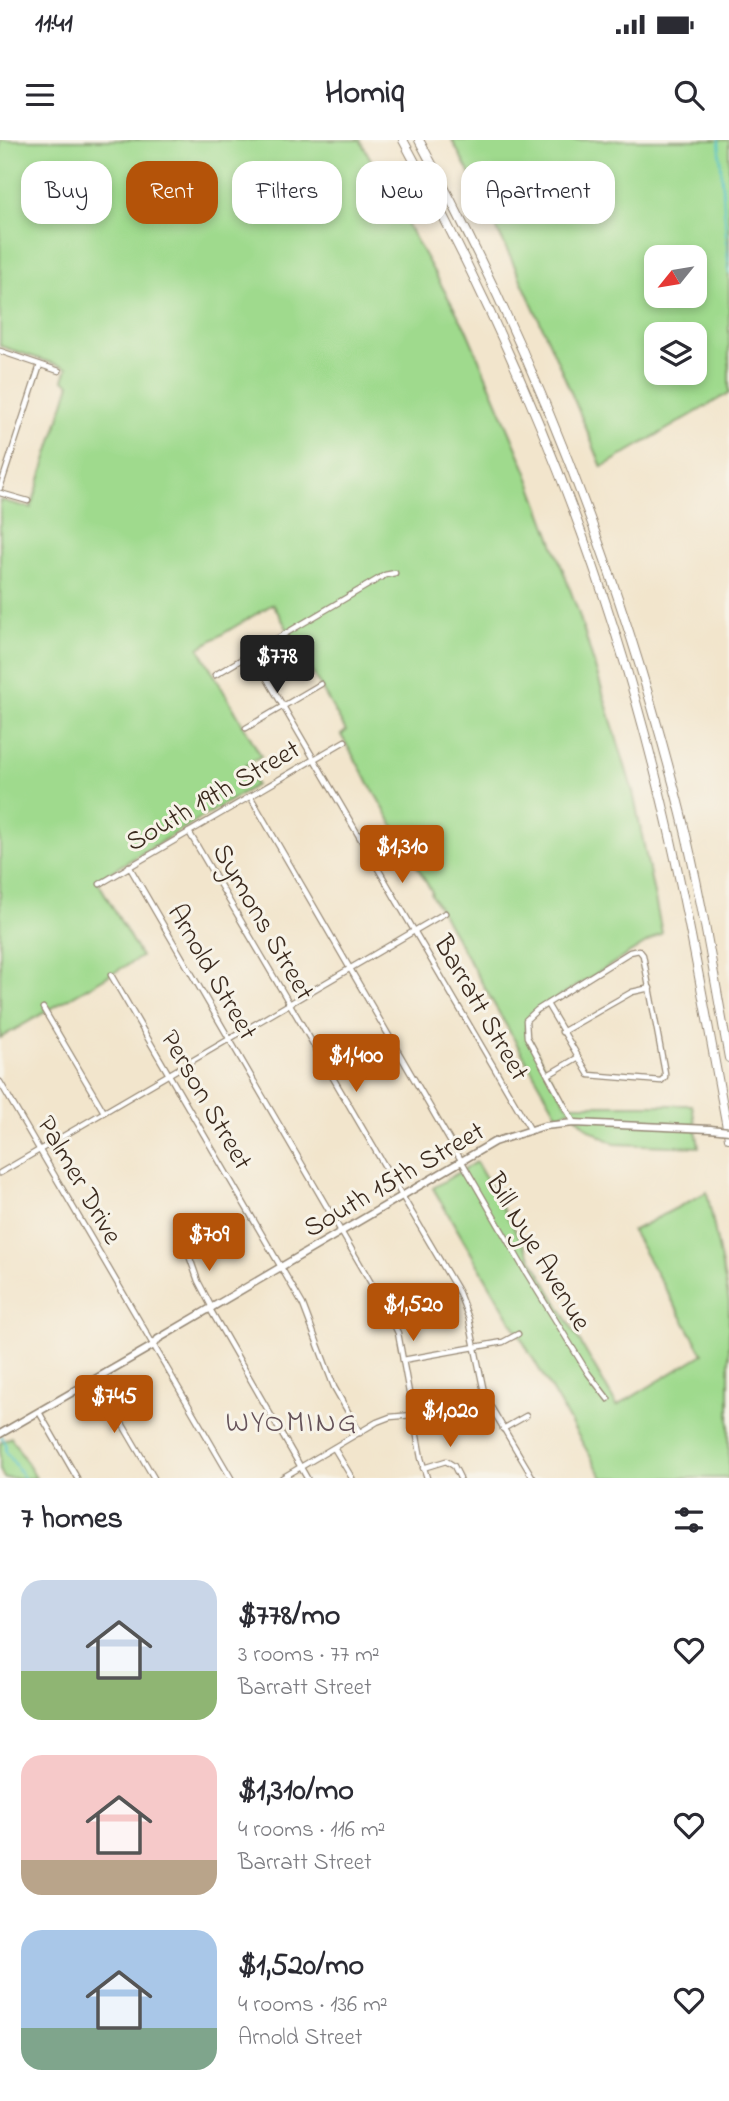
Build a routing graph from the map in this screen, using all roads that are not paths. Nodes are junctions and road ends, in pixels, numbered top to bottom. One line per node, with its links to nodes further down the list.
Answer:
1 (403, 140): 39 (highway)
2 (419, 140): 31 (highway)
3 (0, 351): 4 (street)
4 (40, 365): 5 (street); 6 (street)
5 (59, 371)
6 (0, 491): 7 (street)
7 (28, 501)
8 (395, 573): 9 (street)
9 (252, 653): 10 (street); 12 (street, Barratt Street)
10 (215, 675)
11 (321, 684): 12 (street)
12 (283, 706): 13 (street); 15 (street, Barratt Street)
13 (246, 728)
14 (345, 741): 15 (street, South 19th Street)
15 (314, 759): 16 (street, South 19th Street); 21 (street, Barratt Street)
16 (250, 796): 17 (street, South 19th Street); 22 (street, Bill Nye Avenue)
17 (189, 831): 18 (street, South 19th Street); 25 (street, Symons Street)
18 (129, 866): 19 (street, South 19th Street); 29 (street, Arnold Street)
19 (100, 884)
20 (445, 913): 21 (street)
21 (414, 931): 22 (street); 37 (street, Barratt Street)
22 (350, 969): 25 (street); 41 (street, Bill Nye Avenue)
23 (111, 975): 32 (street, Person Street)
24 (650, 988): 26 (street); 28 (street); 30 (street)
25 (289, 1004): 29 (street); 43 (street, Symons Street)
26 (547, 1004): 28 (street); 33 (street)
27 (43, 1007): 35 (street)
28 (562, 1032): 30 (street)
29 (230, 1039): 32 (street); 44 (street, Arnold Street)
30 (577, 1058): 33 (street)
31 (729, 1058)
32 (170, 1074): 35 (street); 46 (street, Person Street)
33 (548, 1075): 36 (street)
34 (0, 1082): 40 (street, Palmer Drive)
35 (104, 1112): 40 (street)
36 (574, 1122): 37 (main road, South 15th Street); 38 (main road, South 15th Street, bridge)
37 (530, 1129): 41 (main road, South 15th Street)
38 (729, 1130)
39 (729, 1138)
40 (40, 1150): 42 (street); 49 (street, Palmer Drive)
41 (462, 1161): 43 (main road, South 15th Street); 53 (street, Bill Nye Avenue)
42 (0, 1173)
43 (401, 1197): 44 (main road, South 15th Street); 50 (street, Symons Street)
44 (342, 1231): 46 (main road, South 15th Street); 51 (street, Arnold Street)
45 (186, 1247): 47 (street)
46 (281, 1267): 47 (main road, South 15th Street); 59 (street, Person Street)
47 (211, 1308): 49 (main road, South 15th Street); 61 (street)
48 (518, 1334): 50 (street)
49 (154, 1345): 52 (main road, South 15th Street); 65 (street, Palmer Drive)
50 (475, 1347): 51 (street); 57 (street, Symons Street)
51 (403, 1360): 55 (street, Arnold Street)
52 (96, 1379): 54 (main road, South 15th Street); 64 (street)
53 (608, 1399)
54 (39, 1412): 58 (main road, South 15th Street); 63 (street)
55 (413, 1415): 59 (street); 62 (street, Arnold Street)
56 (526, 1416): 57 (street)
57 (503, 1429): 71 (street, Symons Street)
58 (2, 1433)
59 (360, 1433): 60 (street)
60 (334, 1448): 61 (street); 68 (street)
61 (301, 1467): 66 (street); 67 (street)
62 (423, 1468): 69 (street, Arnold Street); 70 (street)
63 (77, 1478)
64 (154, 1478)
65 (231, 1478)
66 (282, 1478)
67 (307, 1478)
68 (352, 1478)
69 (427, 1478)
70 (460, 1478)
71 (533, 1478)

